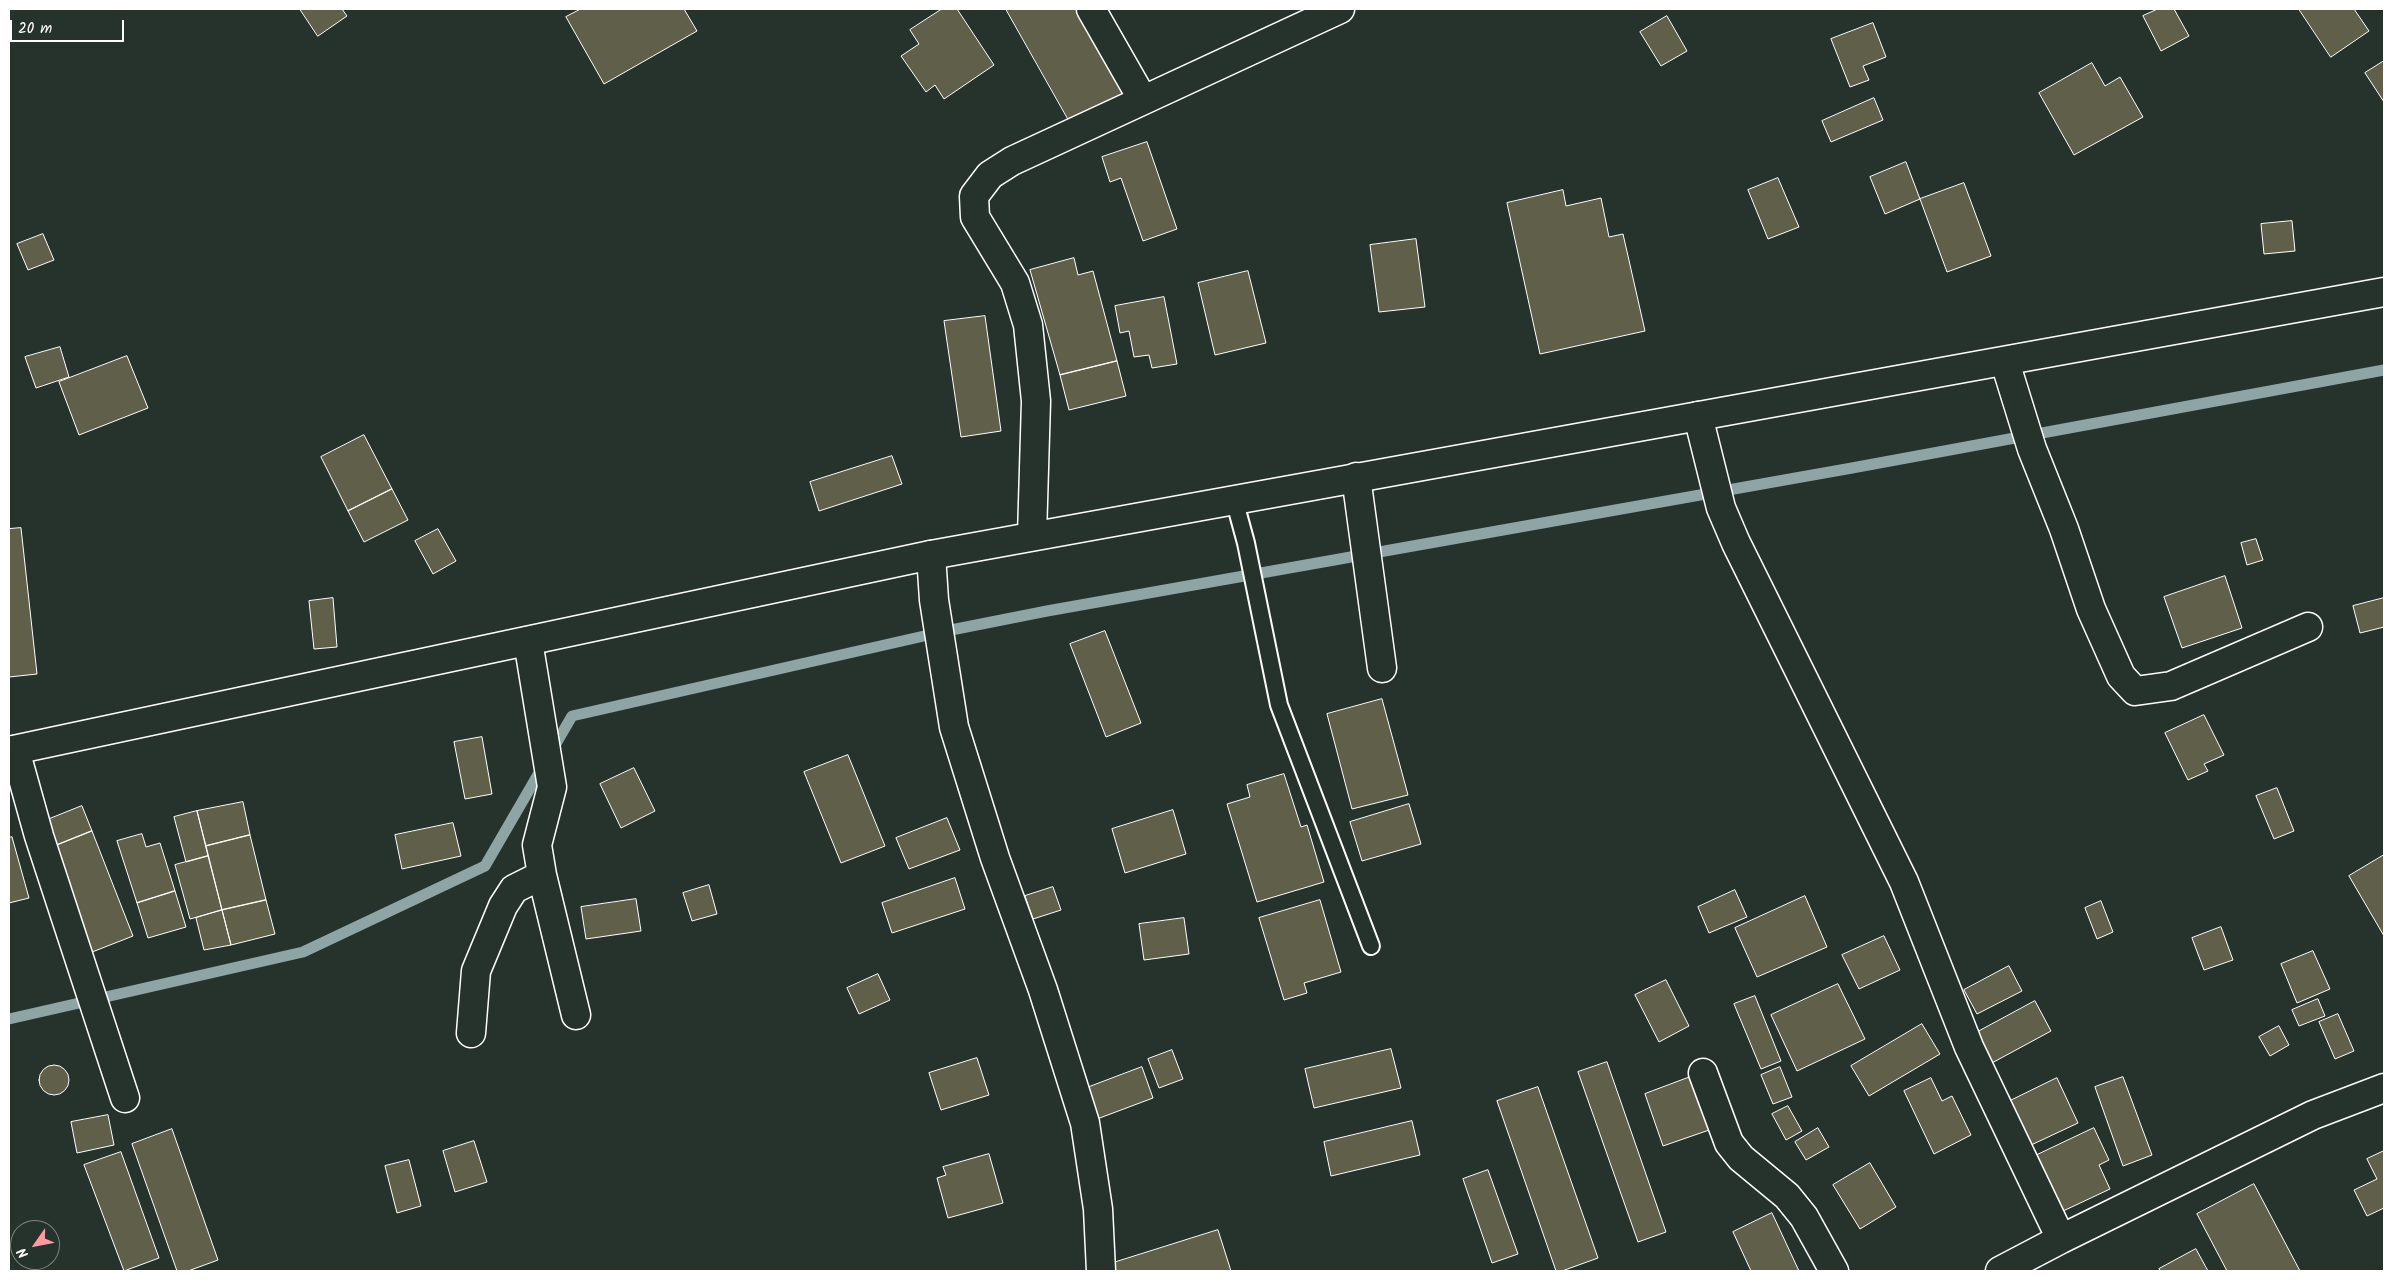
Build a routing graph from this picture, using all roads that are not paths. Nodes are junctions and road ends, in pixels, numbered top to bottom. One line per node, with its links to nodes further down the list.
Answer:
1 (1092, 9): 3 (street)
2 (1340, 9): 3 (street)
3 (1143, 100): 9 (street)
4 (2384, 292): 5 (street)
5 (2005, 362): 6 (street); 11 (street)
6 (1701, 429): 7 (street); 22 (street)
7 (1356, 477): 8 (street); 13 (street)
8 (1234, 499): 9 (street); 16 (lane)
9 (1032, 536): 10 (street)
10 (930, 555): 12 (street); 23 (street)
11 (2308, 627)
12 (528, 641): 14 (street); 15 (street)
13 (1382, 668)
14 (12, 750): 21 (street)
15 (542, 875): 17 (street); 18 (street)
16 (1371, 946)
17 (576, 1015)
18 (471, 1034)
19 (1703, 1073): 24 (street)
20 (2384, 1088): 22 (street)
21 (125, 1098)
22 (2060, 1239): 25 (street)
23 (1101, 1271)
24 (1834, 1271)
25 (2000, 1271)

